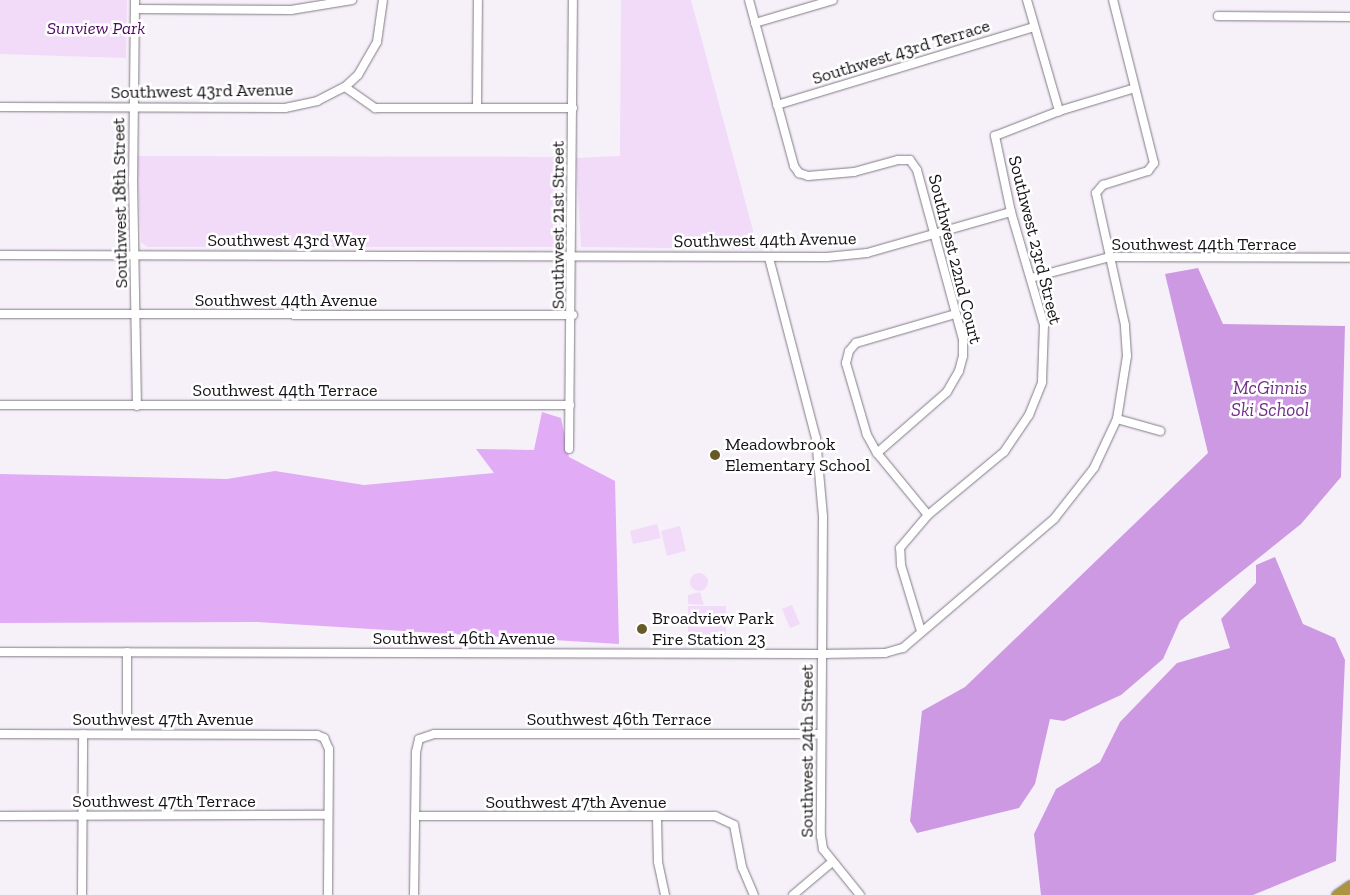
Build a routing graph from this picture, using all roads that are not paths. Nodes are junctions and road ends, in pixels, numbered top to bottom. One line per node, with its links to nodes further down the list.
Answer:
1 (135, 0): 10 (street, Southwest 18th Street)
2 (352, 0): 10 (street)
3 (383, 0): 15 (street)
4 (478, 0): 20 (street)
5 (573, 0): 21 (street, Southwest 21st Street)
6 (749, 0): 13 (street)
7 (833, 0): 13 (street)
8 (1027, 0): 14 (street)
9 (1113, 0): 16 (street)
10 (135, 9): 19 (street, Southwest 18th Street)
11 (1218, 16): 12 (street)
12 (1350, 18)
13 (756, 23): 17 (street)
14 (1034, 27): 17 (street, Southwest 43rd Terrace); 22 (street)
15 (345, 87): 19 (street, Southwest 43rd Avenue); 20 (street)
16 (1135, 88): 22 (street); 28 (street)
17 (777, 104): 24 (street, Southwest 22nd Court)
18 (0, 107): 19 (street, Southwest 43rd Avenue)
19 (134, 107): 26 (street, Southwest 18th Street)
20 (477, 108): 21 (street)
21 (573, 108): 27 (street, Southwest 21st Street)
22 (1059, 111): 23 (street, Southwest 23rd Street)
23 (1011, 212): 24 (street, Southwest 44th Avenue); 31 (street, Southwest 23rd Street)
24 (934, 235): 29 (street, Southwest 44th Avenue); 34 (street, Southwest 22nd Court)
25 (0, 254): 26 (street, Southwest 43rd Way)
26 (136, 255): 27 (street, Southwest 43rd Way); 33 (street, Southwest 18th Street)
27 (573, 256): 29 (street, Southwest 44th Avenue); 35 (street, Southwest 21st Street)
28 (1110, 257): 30 (street, Southwest 44th Terrace); 31 (street, Southwest 44th Terrace); 39 (street)
29 (769, 258): 47 (street, Southwest 24th Street)
30 (1350, 258)
31 (1031, 278): 43 (street, Southwest 23rd Street)
32 (0, 314): 33 (street, Southwest 44th Avenue)
33 (136, 314): 35 (street, Southwest 44th Avenue); 38 (street, Southwest 18th Street)
34 (956, 314): 42 (street, Southwest 22nd Court); 42 (street)
35 (573, 315): 37 (street, Southwest 21st Street)
36 (0, 405): 38 (street, Southwest 44th Terrace)
37 (570, 405): 38 (street, Southwest 44th Terrace); 41 (street, Southwest 21st Street)
38 (137, 406)
39 (1117, 419): 40 (street); 44 (street)
40 (1160, 431)
41 (569, 449)
42 (877, 453): 43 (street)
43 (928, 515): 44 (street, Southwest 23rd Street)
44 (921, 631): 47 (street, Southwest 46th Avenue)
45 (0, 652): 46 (street, Southwest 46th Avenue)
46 (127, 652): 47 (street, Southwest 46th Avenue); 48 (street)
47 (821, 654): 51 (street, Southwest 24th Street)
48 (127, 732): 50 (street, Southwest 47th Avenue); 52 (street, Southwest 47th Avenue)
49 (0, 734): 50 (street, Southwest 47th Avenue)
50 (83, 734): 54 (street)
51 (820, 734): 55 (street, Southwest 46th Terrace); 57 (street, Southwest 24th Street)
52 (328, 815): 54 (street, Southwest 47th Terrace); 60 (street)
53 (0, 816): 54 (street, Southwest 47th Terrace)
54 (82, 816): 59 (street)
55 (415, 816): 56 (street, Southwest 47th Avenue); 61 (street)
56 (657, 818): 62 (street); 63 (street, Southwest 47th Avenue)
57 (832, 862): 64 (street); 65 (street, Southwest 24th Street)
58 (1350, 886): 66 (highway)
59 (82, 895)
60 (328, 895)
61 (414, 895)
62 (665, 895)
63 (754, 895)
64 (794, 895)
65 (860, 895)
66 (1337, 895)

